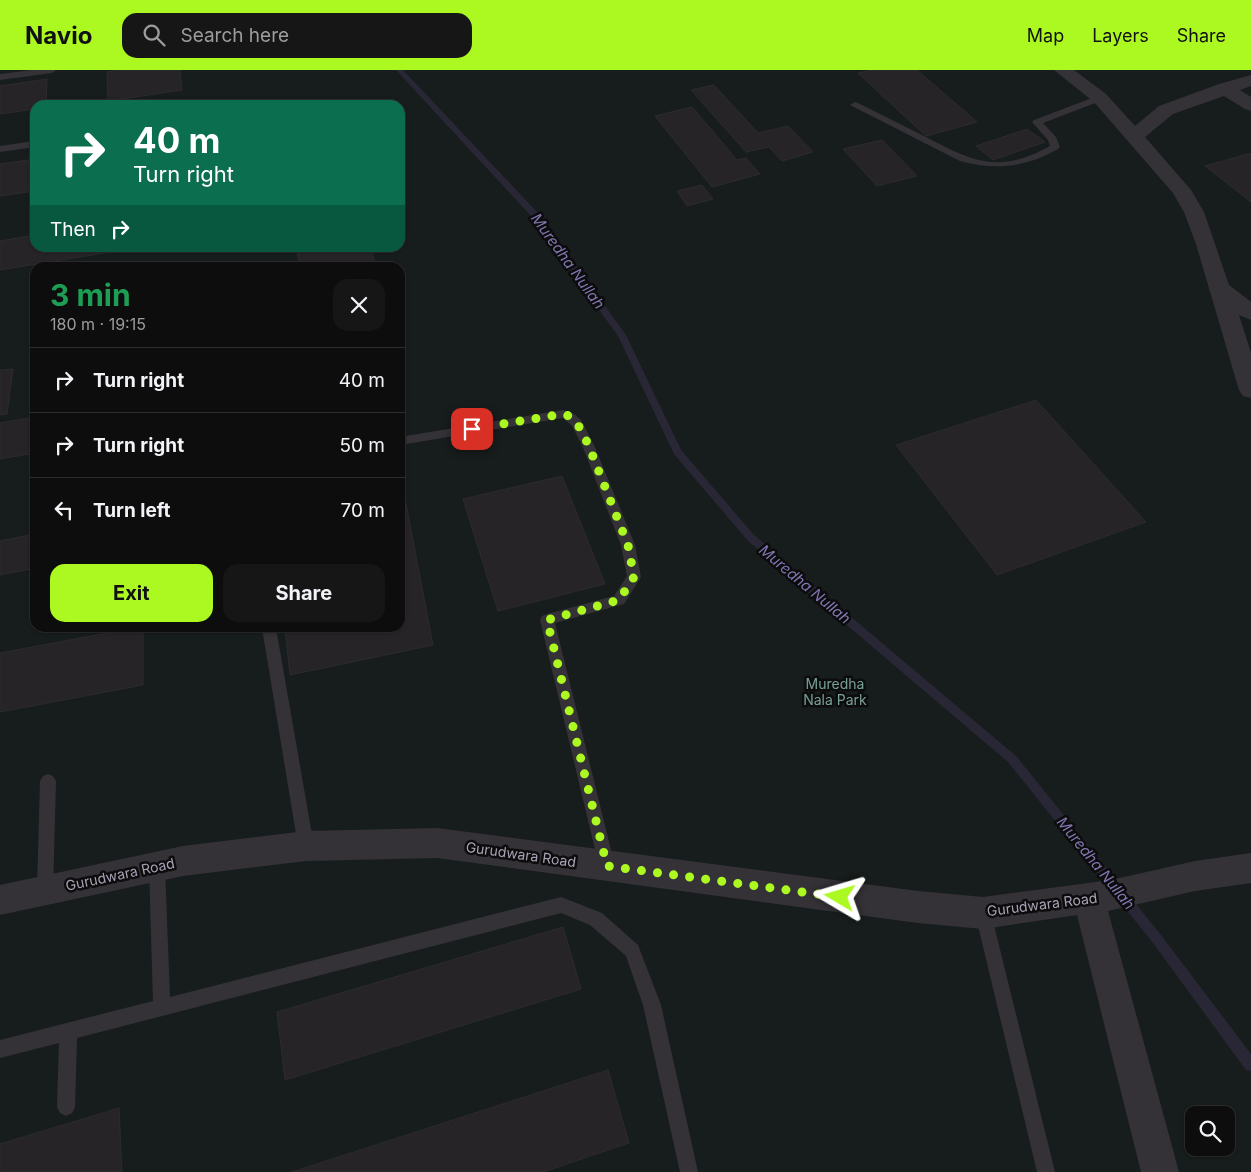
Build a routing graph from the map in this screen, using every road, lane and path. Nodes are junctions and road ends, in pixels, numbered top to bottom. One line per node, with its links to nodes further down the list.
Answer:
1 (52, 70): 3 (lane)
2 (1063, 70): 6 (street)
3 (0, 77)
4 (1251, 80): 5 (street)
5 (1225, 88): 8 (street); 9 (street)
6 (1105, 104): 7 (lane); 9 (street); 10 (street)
7 (855, 105)
8 (1251, 105)
9 (1166, 110): 10 (street)
10 (1134, 137): 13 (street)
11 (30, 145): 12 (lane)
12 (0, 148)
13 (1218, 287): 14 (street); 15 (street)
14 (1251, 313)
15 (1251, 390)
16 (405, 440): 20 (lane)
17 (270, 632): 19 (lane)
18 (48, 781): 23 (lane)
19 (306, 846): 20 (street, Gurudwara Road); 21 (street, Gurudwara Road)
20 (607, 866): 26 (street, Gurudwara Road)
21 (157, 867): 23 (street, Gurudwara Road); 27 (lane)
22 (1251, 868): 24 (street, Gurudwara Road)
23 (45, 890): 25 (street, Gurudwara Road)
24 (1100, 897): 26 (street, Gurudwara Road); 33 (street)
25 (0, 900)
26 (983, 913): 32 (lane)
27 (162, 1007): 28 (lane); 31 (lane)
28 (68, 1031): 29 (lane); 30 (lane)
29 (0, 1049)
30 (66, 1108)
31 (689, 1172)
32 (1046, 1172)
33 (1160, 1172)

